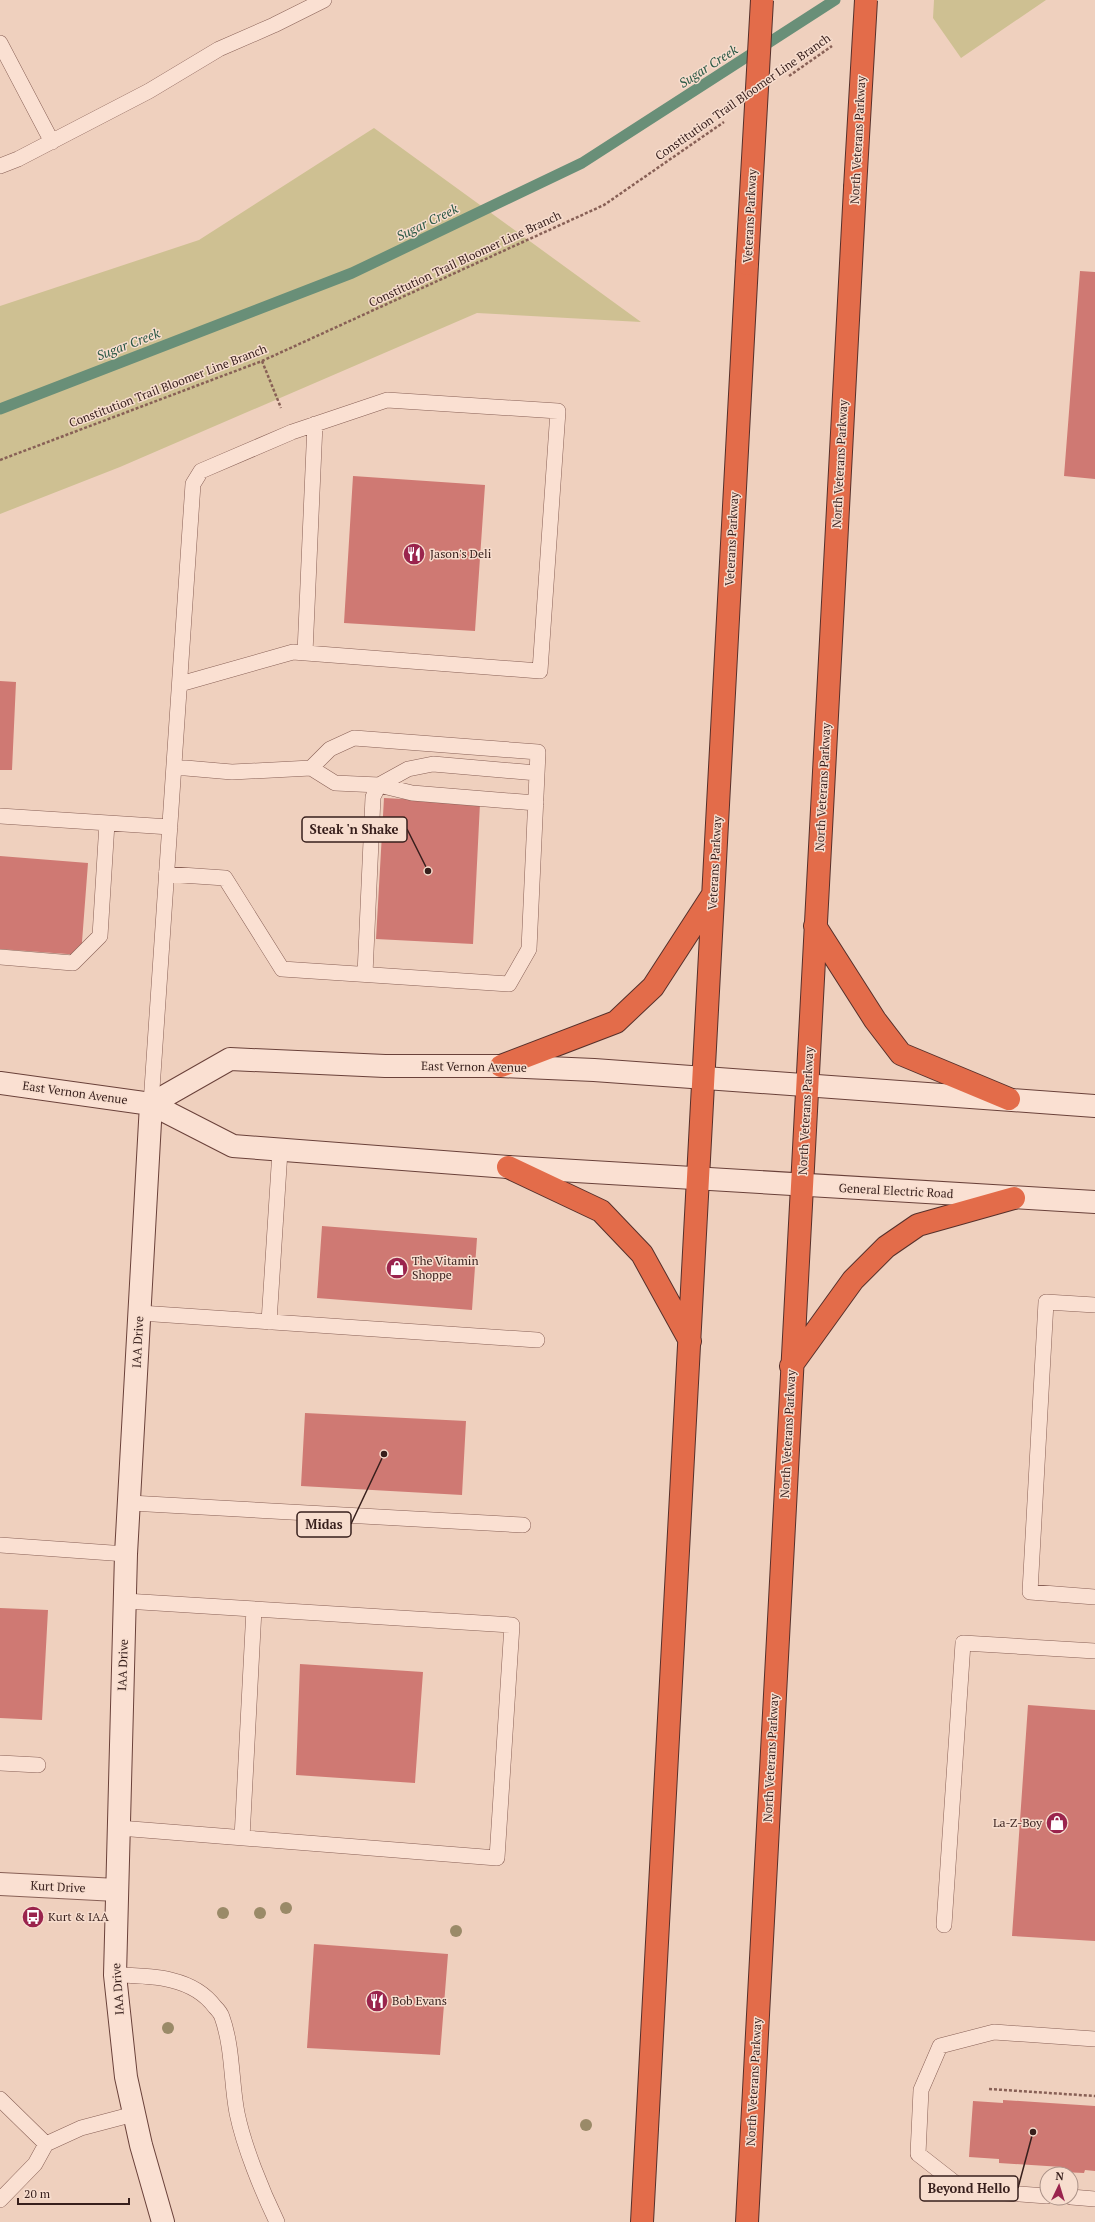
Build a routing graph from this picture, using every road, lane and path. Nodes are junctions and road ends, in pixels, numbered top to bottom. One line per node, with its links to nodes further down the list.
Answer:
1 (324, 0): 8 (lane)
2 (762, 0): 25 (highway, Veterans Parkway, bridge)
3 (866, 0): 26 (highway, North Veterans Parkway, bridge)
4 (0, 43): 8 (lane)
5 (833, 46): 6 (path, Constitution Trail Bloomer Line Branch)
6 (787, 78)
7 (728, 119): 10 (path, Constitution Trail Bloomer Line Branch)
8 (52, 142): 9 (lane)
9 (0, 166)
10 (262, 361): 12 (path); 13 (path, Constitution Trail Bloomer Line Branch)
11 (315, 424): 12 (lane); 14 (lane); 14 (lane)
12 (292, 432): 15 (lane)
13 (0, 460)
14 (305, 653): 15 (lane)
15 (180, 684): 16 (lane)
16 (174, 767): 17 (lane); 23 (lane)
17 (311, 768): 18 (lane); 19 (lane)
18 (537, 773): 19 (lane); 20 (lane)
19 (379, 785): 20 (lane); 28 (lane)
20 (536, 803): 28 (lane)
21 (0, 816): 22 (lane)
22 (107, 823): 23 (lane); 27 (lane)
23 (170, 827): 24 (lane)
24 (166, 874): 28 (lane); 34 (lane)
25 (713, 894): 29 (highway); 30 (highway, Veterans Parkway)
26 (815, 926): 32 (highway, North Veterans Parkway); 33 (highway)
27 (0, 957)
28 (365, 974)
29 (501, 1066): 30 (main road, East Vernon Avenue); 34 (main road, East Vernon Avenue)
30 (703, 1079): 32 (main road, East Vernon Avenue); 38 (highway)
31 (0, 1083): 34 (main road, East Vernon Avenue)
32 (808, 1087): 33 (main road); 39 (highway, North Veterans Parkway)
33 (1009, 1100): 35 (main road)
34 (151, 1104): 36 (main road, East Vernon Avenue); 43 (main road, IAA Drive)
35 (1095, 1106)
36 (280, 1151): 37 (main road, East Vernon Avenue); 44 (lane)
37 (508, 1167): 38 (main road, East Vernon Avenue); 46 (highway)
38 (698, 1178): 39 (main road, General Electric Road); 46 (highway)
39 (802, 1185): 40 (main road, General Electric Road); 47 (highway, North Veterans Parkway)
40 (1014, 1198): 41 (main road, General Electric Road); 47 (highway)
41 (1095, 1202)
42 (1095, 1305): 52 (lane)
43 (140, 1314): 44 (lane); 48 (main road, IAA Drive)
44 (269, 1322): 45 (lane)
45 (536, 1340)
46 (690, 1341): 76 (highway)
47 (792, 1366): 77 (highway, North Veterans Parkway)
48 (130, 1503): 49 (lane); 51 (main road, IAA Drive)
49 (523, 1525)
50 (0, 1545): 51 (lane)
51 (126, 1554): 53 (main road, IAA Drive)
52 (1095, 1597)
53 (125, 1601): 54 (lane); 58 (main road, IAA Drive)
54 (254, 1609): 59 (lane); 59 (lane)
55 (1095, 1651): 62 (lane)
56 (0, 1763): 57 (lane)
57 (38, 1765)
58 (119, 1828): 59 (lane); 61 (main road, IAA Drive)
59 (242, 1838)
60 (0, 1884): 61 (main road, Kurt Drive)
61 (117, 1890): 63 (main road, IAA Drive)
62 (944, 1926)
63 (115, 1975): 68 (main road, IAA Drive); 75 (lane)
64 (1095, 2039): 70 (lane)
65 (989, 2089): 66 (path)
66 (1095, 2096)
67 (0, 2099): 69 (lane)
68 (134, 2114): 69 (lane); 74 (main road, IAA Drive)
69 (46, 2144): 73 (lane)
70 (1039, 2195)
71 (1079, 2198): 72 (lane)
72 (1095, 2199)
73 (0, 2200)
74 (163, 2222)
75 (277, 2222)
76 (642, 2222)
77 (747, 2222)

